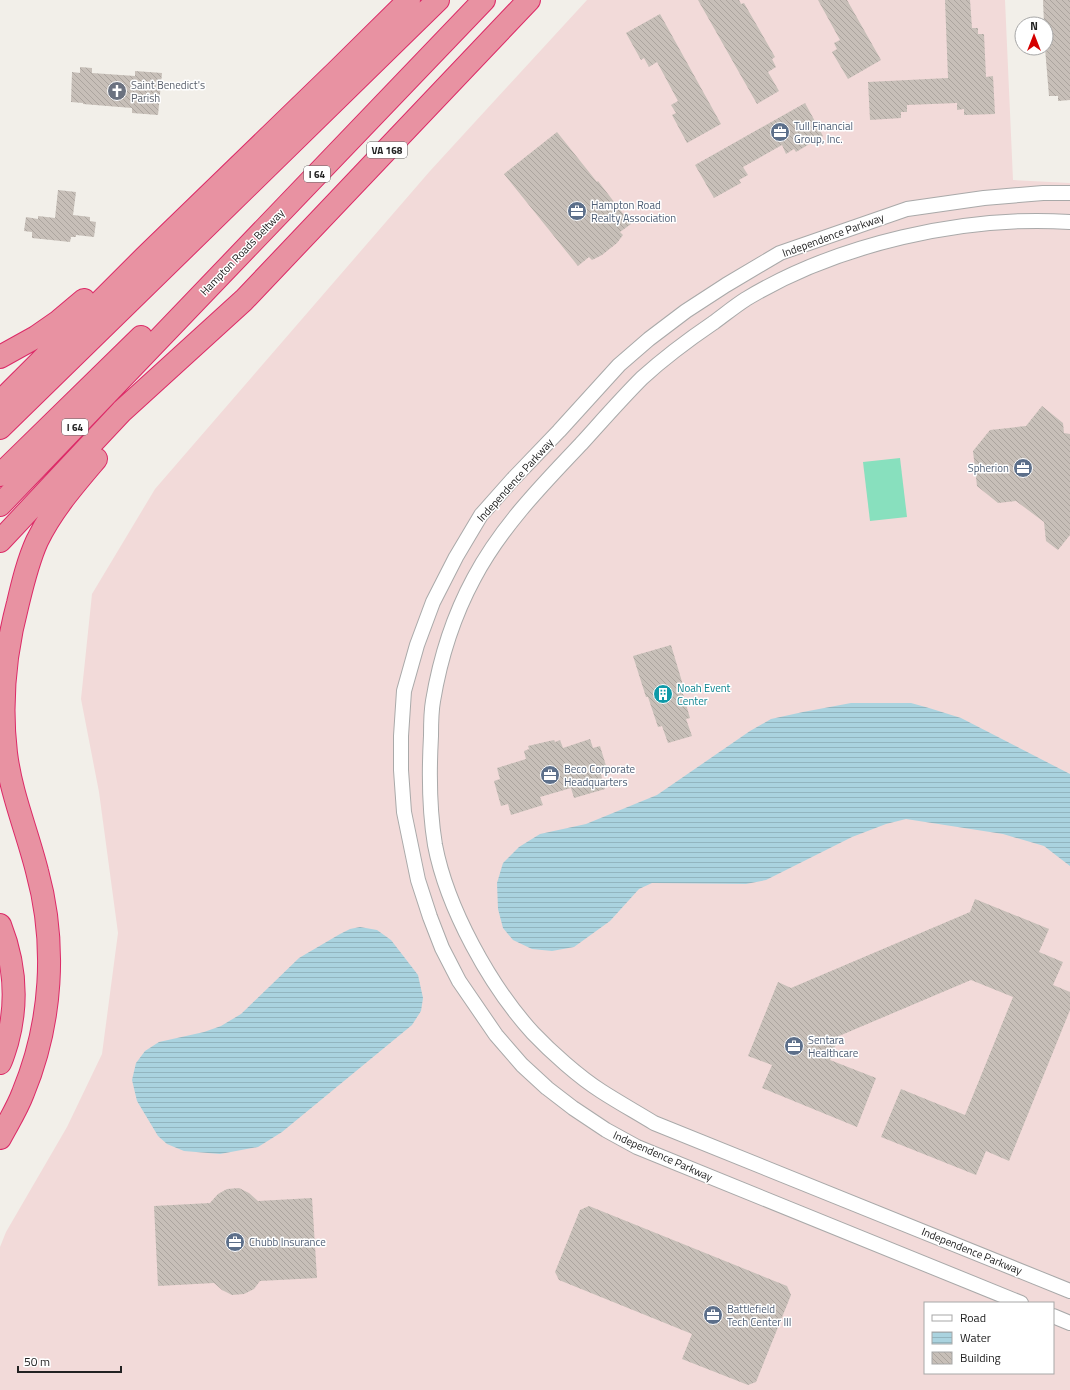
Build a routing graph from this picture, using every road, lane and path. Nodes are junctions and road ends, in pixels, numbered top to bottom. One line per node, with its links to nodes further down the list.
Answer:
1 (409, 0): 6 (highway)
2 (438, 0): 11 (highway)
3 (474, 0): 13 (highway)
4 (484, 0): 14 (highway, Hampton Roads Beltway / I 64)
5 (529, 0): 12 (highway, VA 168)
6 (337, 71): 9 (highway); 10 (highway)
7 (1070, 193): 20 (street, Independence Parkway)
8 (1070, 222): 19 (street, Independence Parkway)
9 (0, 357)
10 (0, 402)
11 (0, 428)
12 (103, 431): 15 (highway); 18 (highway)
13 (0, 475)
14 (0, 505)
15 (0, 541)
16 (0, 925): 17 (highway)
17 (0, 1063)
18 (0, 1138)
19 (1070, 1291)
20 (1019, 1302)
21 (1054, 1316): 22 (street)
22 (1070, 1323)

